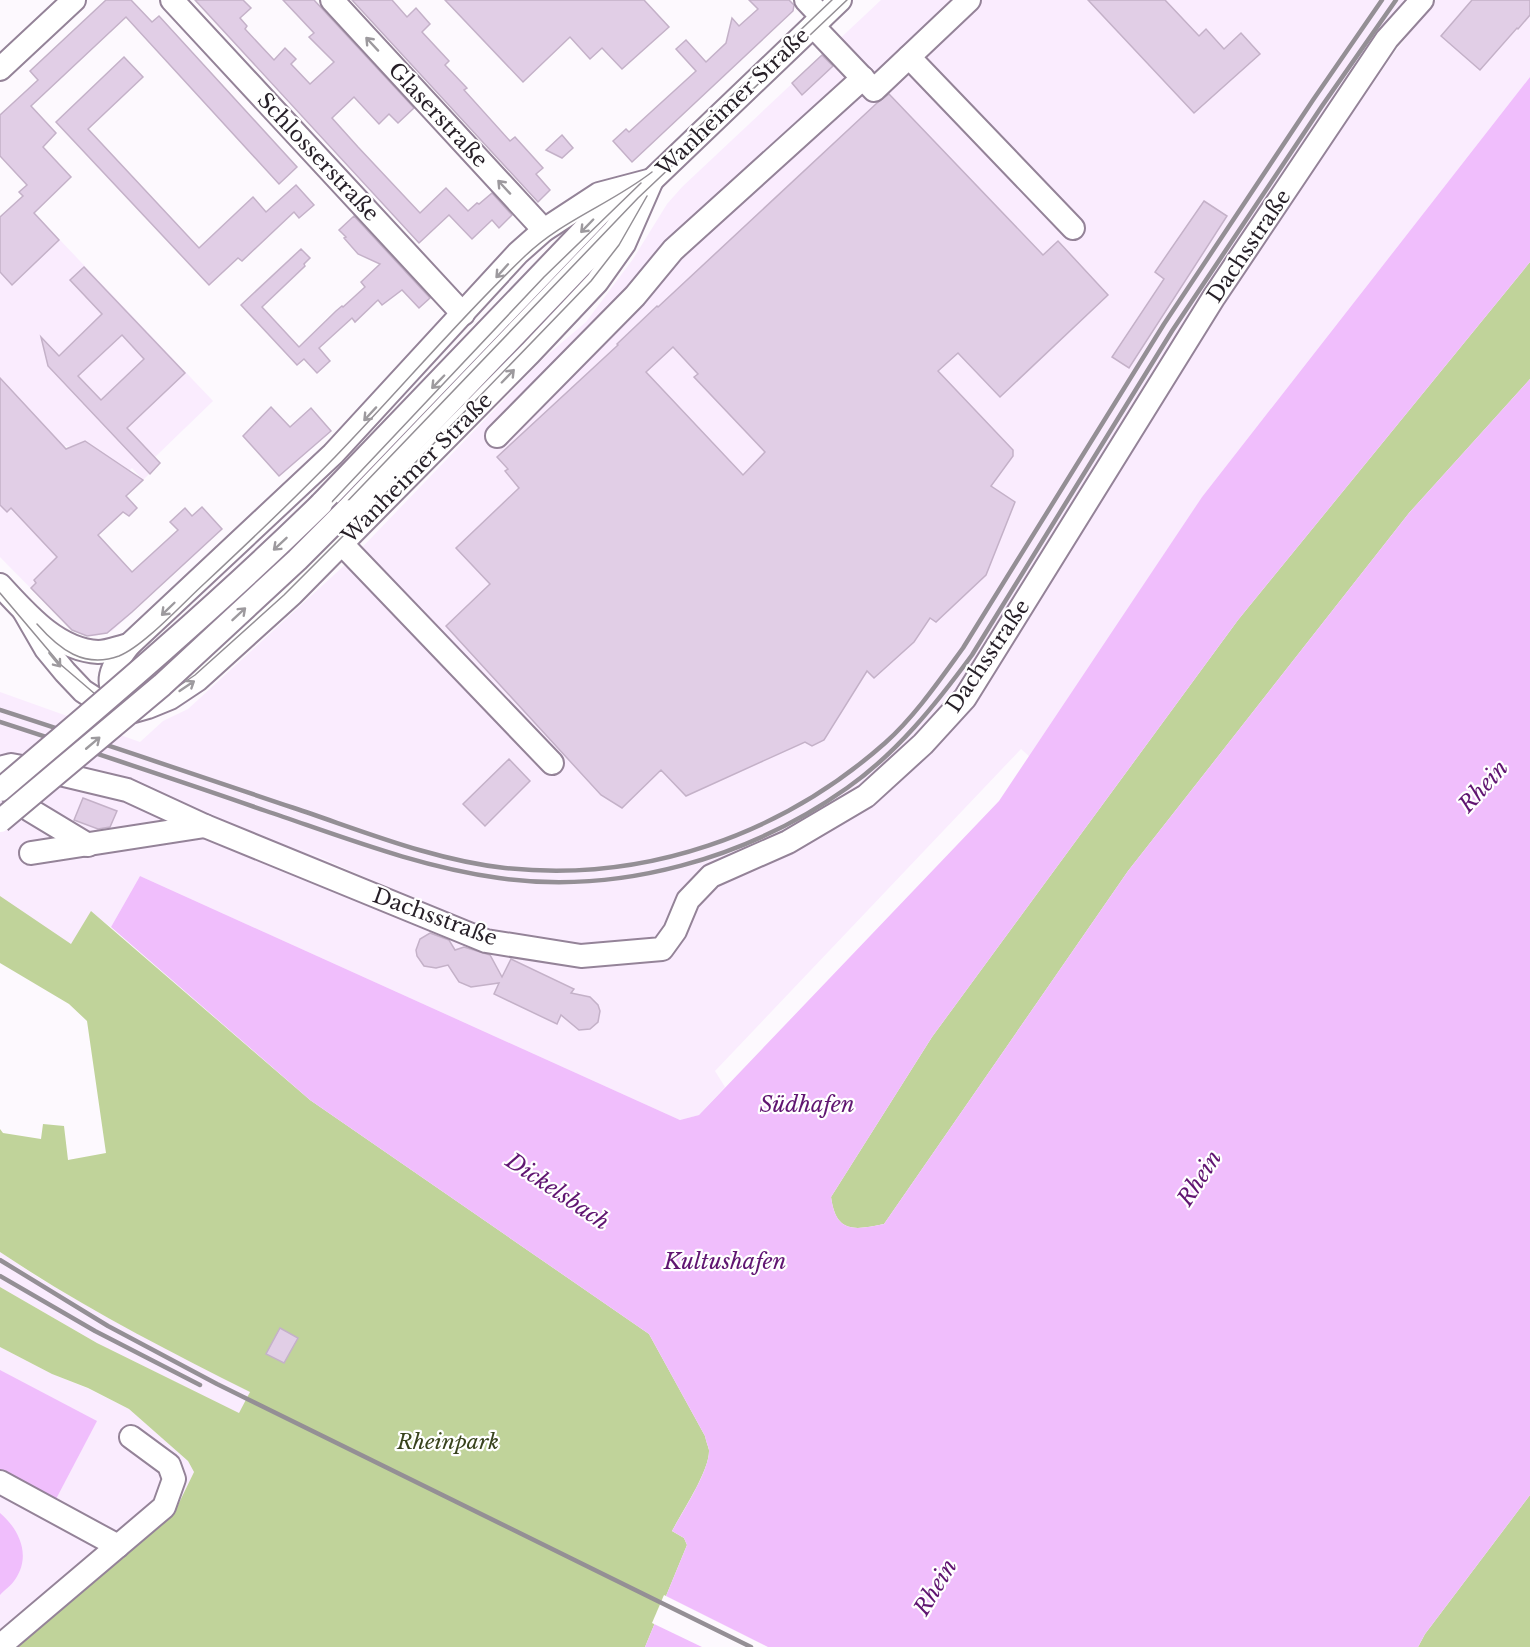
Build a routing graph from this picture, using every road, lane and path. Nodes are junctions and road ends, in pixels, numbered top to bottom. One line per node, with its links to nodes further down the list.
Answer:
1 (74, 0): 10 (street)
2 (172, 0): 15 (street, Schlosserstraße)
3 (332, 0): 14 (street, Glaserstraße, one-way to 3)
4 (806, 0): 8 (street)
5 (840, 0): 8 (street, Wanheimer Straße)
6 (969, 0): 9 (street)
7 (1422, 0): 27 (street, Dachsstraße)
8 (817, 22): 11 (street); 12 (street, Wanheimer Straße)
9 (909, 57): 11 (street); 13 (street)
10 (0, 69)
11 (863, 78): 16 (street)
12 (651, 180): 14 (street, Wanheimer Straße); 17 (street, Wanheimer Straße, one-way to 12); 25 (street, Wanheimer Straße, one-way to 25, bridge); 26 (street, Wanheimer Straße, one-way to 12, bridge)
13 (1073, 228)
14 (544, 230): 15 (street, Wanheimer Straße, one-way to 15)
15 (463, 314): 20 (street, Wanheimer Straße, one-way to 20)
16 (497, 436)
17 (342, 544): 21 (street, Wanheimer Straße, one-way to 17); 22 (street)
18 (0, 585): 19 (street)
19 (24, 611): 20 (street, Wanheimer Straße); 21 (street, one-way to 21)
20 (129, 645): 21 (street, Wanheimer Straße)
21 (135, 711)
22 (552, 763)
23 (0, 768): 27 (street)
24 (0, 780): 28 (street)
25 (0, 790)
26 (0, 821)
27 (206, 826): 28 (street)
28 (88, 845): 29 (street)
29 (31, 853)
30 (131, 1437): 32 (street)
31 (0, 1482): 32 (street)
32 (118, 1546): 33 (street)
33 (0, 1646)

